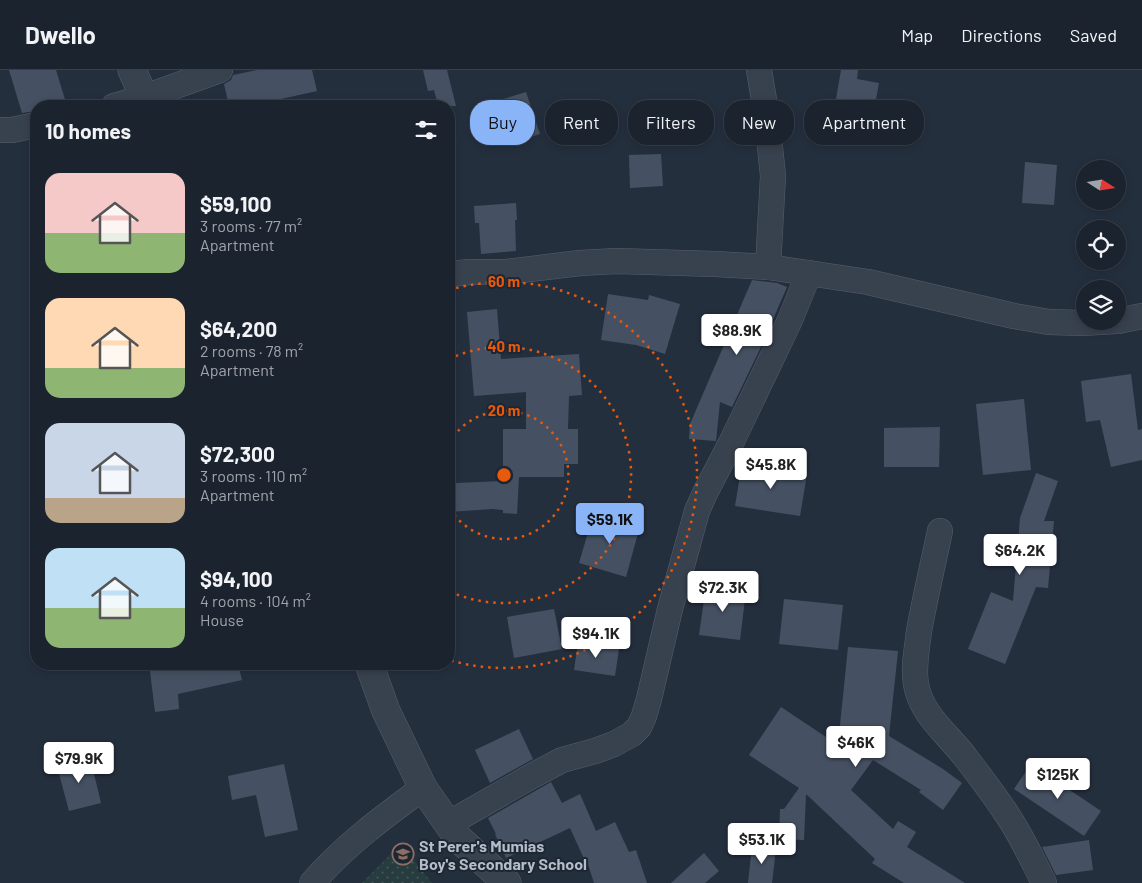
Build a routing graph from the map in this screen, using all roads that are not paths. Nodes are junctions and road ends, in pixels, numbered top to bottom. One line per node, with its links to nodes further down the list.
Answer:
1 (132, 70): 4 (street)
2 (220, 70): 5 (street)
3 (759, 70): 8 (street)
4 (145, 100)
5 (151, 100)
6 (30, 126): 7 (street)
7 (0, 130)
8 (768, 267): 9 (street); 10 (street)
9 (455, 273)
10 (809, 273): 13 (street); 17 (street)
11 (1142, 316): 12 (street)
12 (1126, 319)
13 (1076, 323)
14 (940, 531): 20 (street)
15 (371, 670): 16 (street)
16 (423, 788): 17 (street); 18 (street)
17 (448, 824): 19 (street)
18 (312, 883)
19 (507, 883)
20 (1044, 883)

